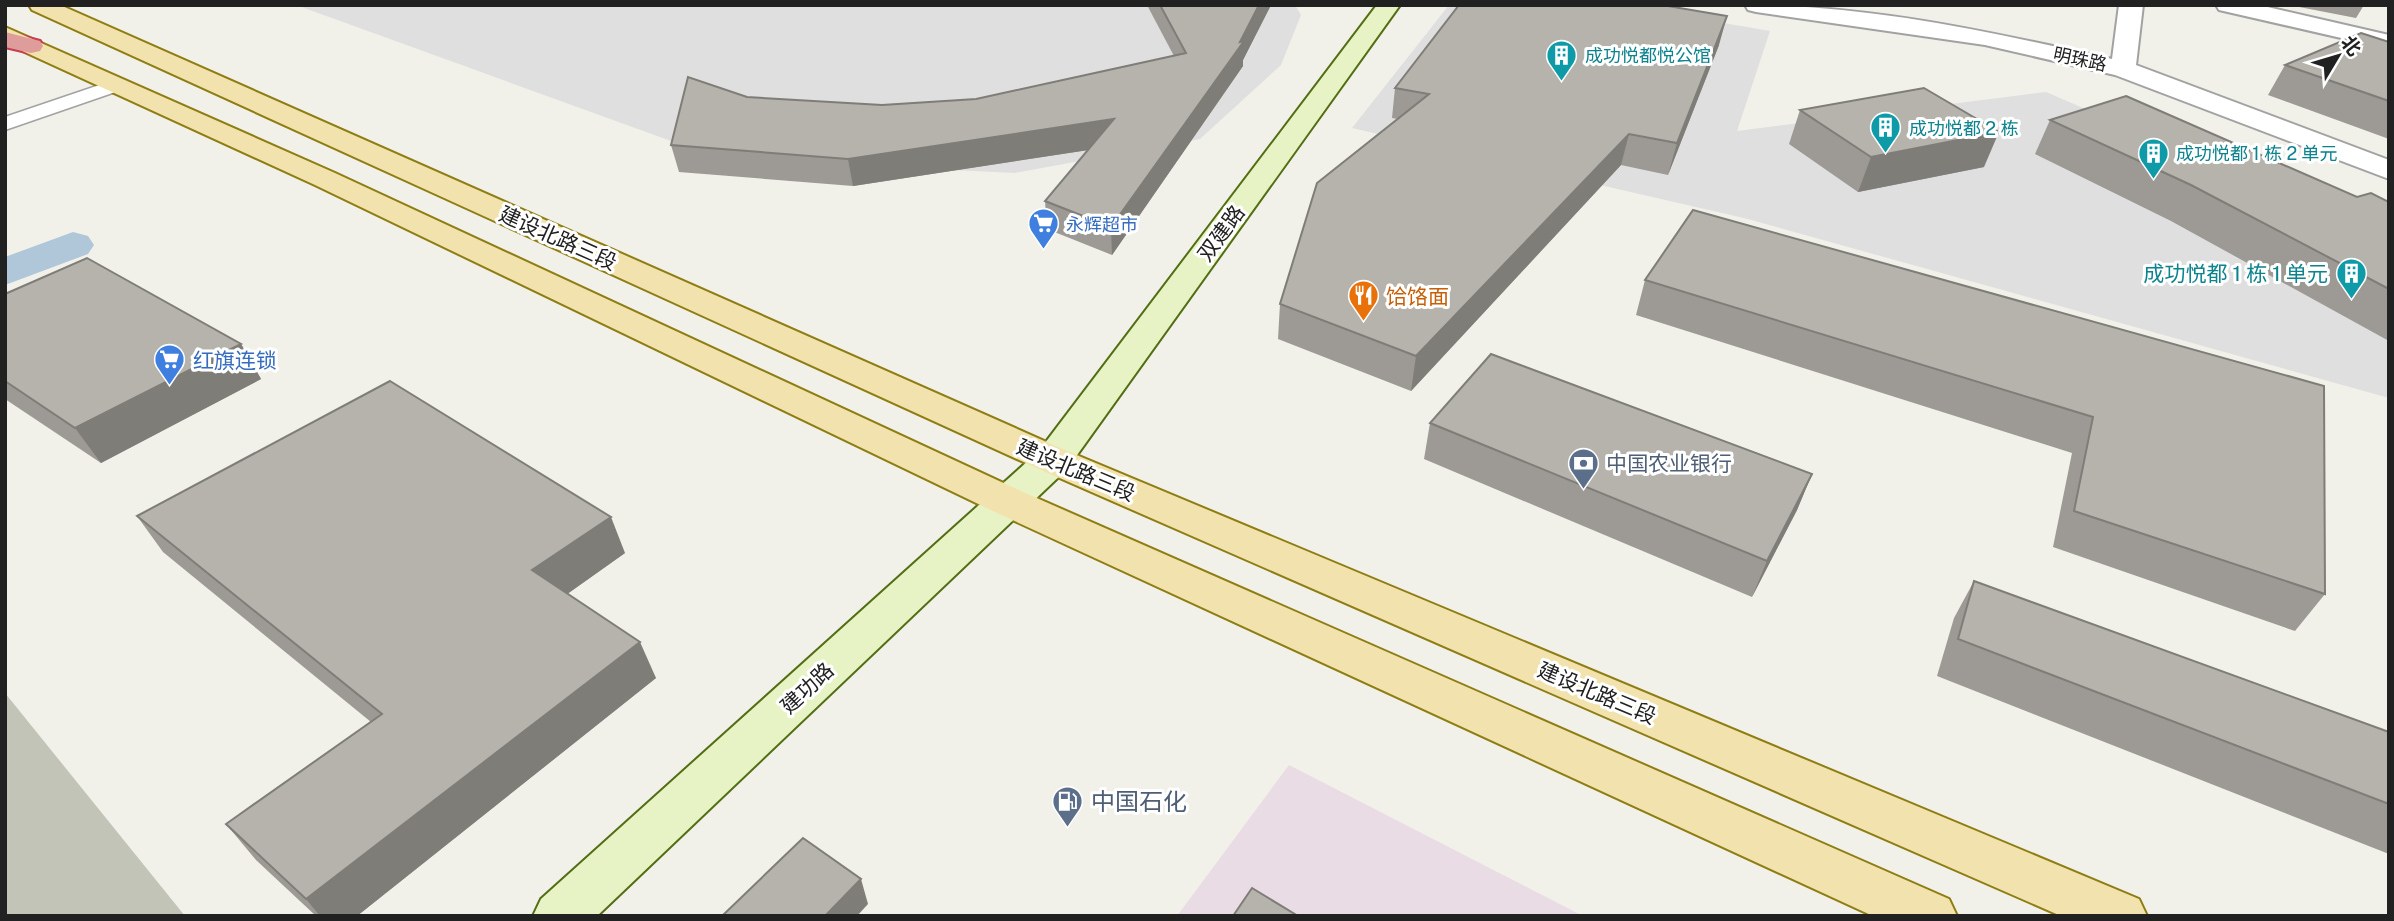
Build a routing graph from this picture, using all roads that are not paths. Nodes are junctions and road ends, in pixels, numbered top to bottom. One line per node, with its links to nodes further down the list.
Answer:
1 (40, 5): 12 (main road, 建设北路三段)
2 (1389, 5): 12 (street, 双建路)
3 (1756, 5): 8 (street, 明珠路)
4 (2131, 5): 8 (street)
5 (2227, 5): 7 (street)
6 (14, 40): 9 (main road)
7 (2389, 42)
8 (2123, 69): 11 (street, 明珠路)
9 (117, 85): 10 (lane); 13 (main road)
10 (5, 124)
11 (2389, 170)
12 (1053, 460): 13 (street, 建功路); 16 (main road, 建设北路三段)
13 (1009, 502): 14 (street, 建功路); 15 (main road)
14 (560, 916)
15 (1930, 916)
16 (2120, 916)

